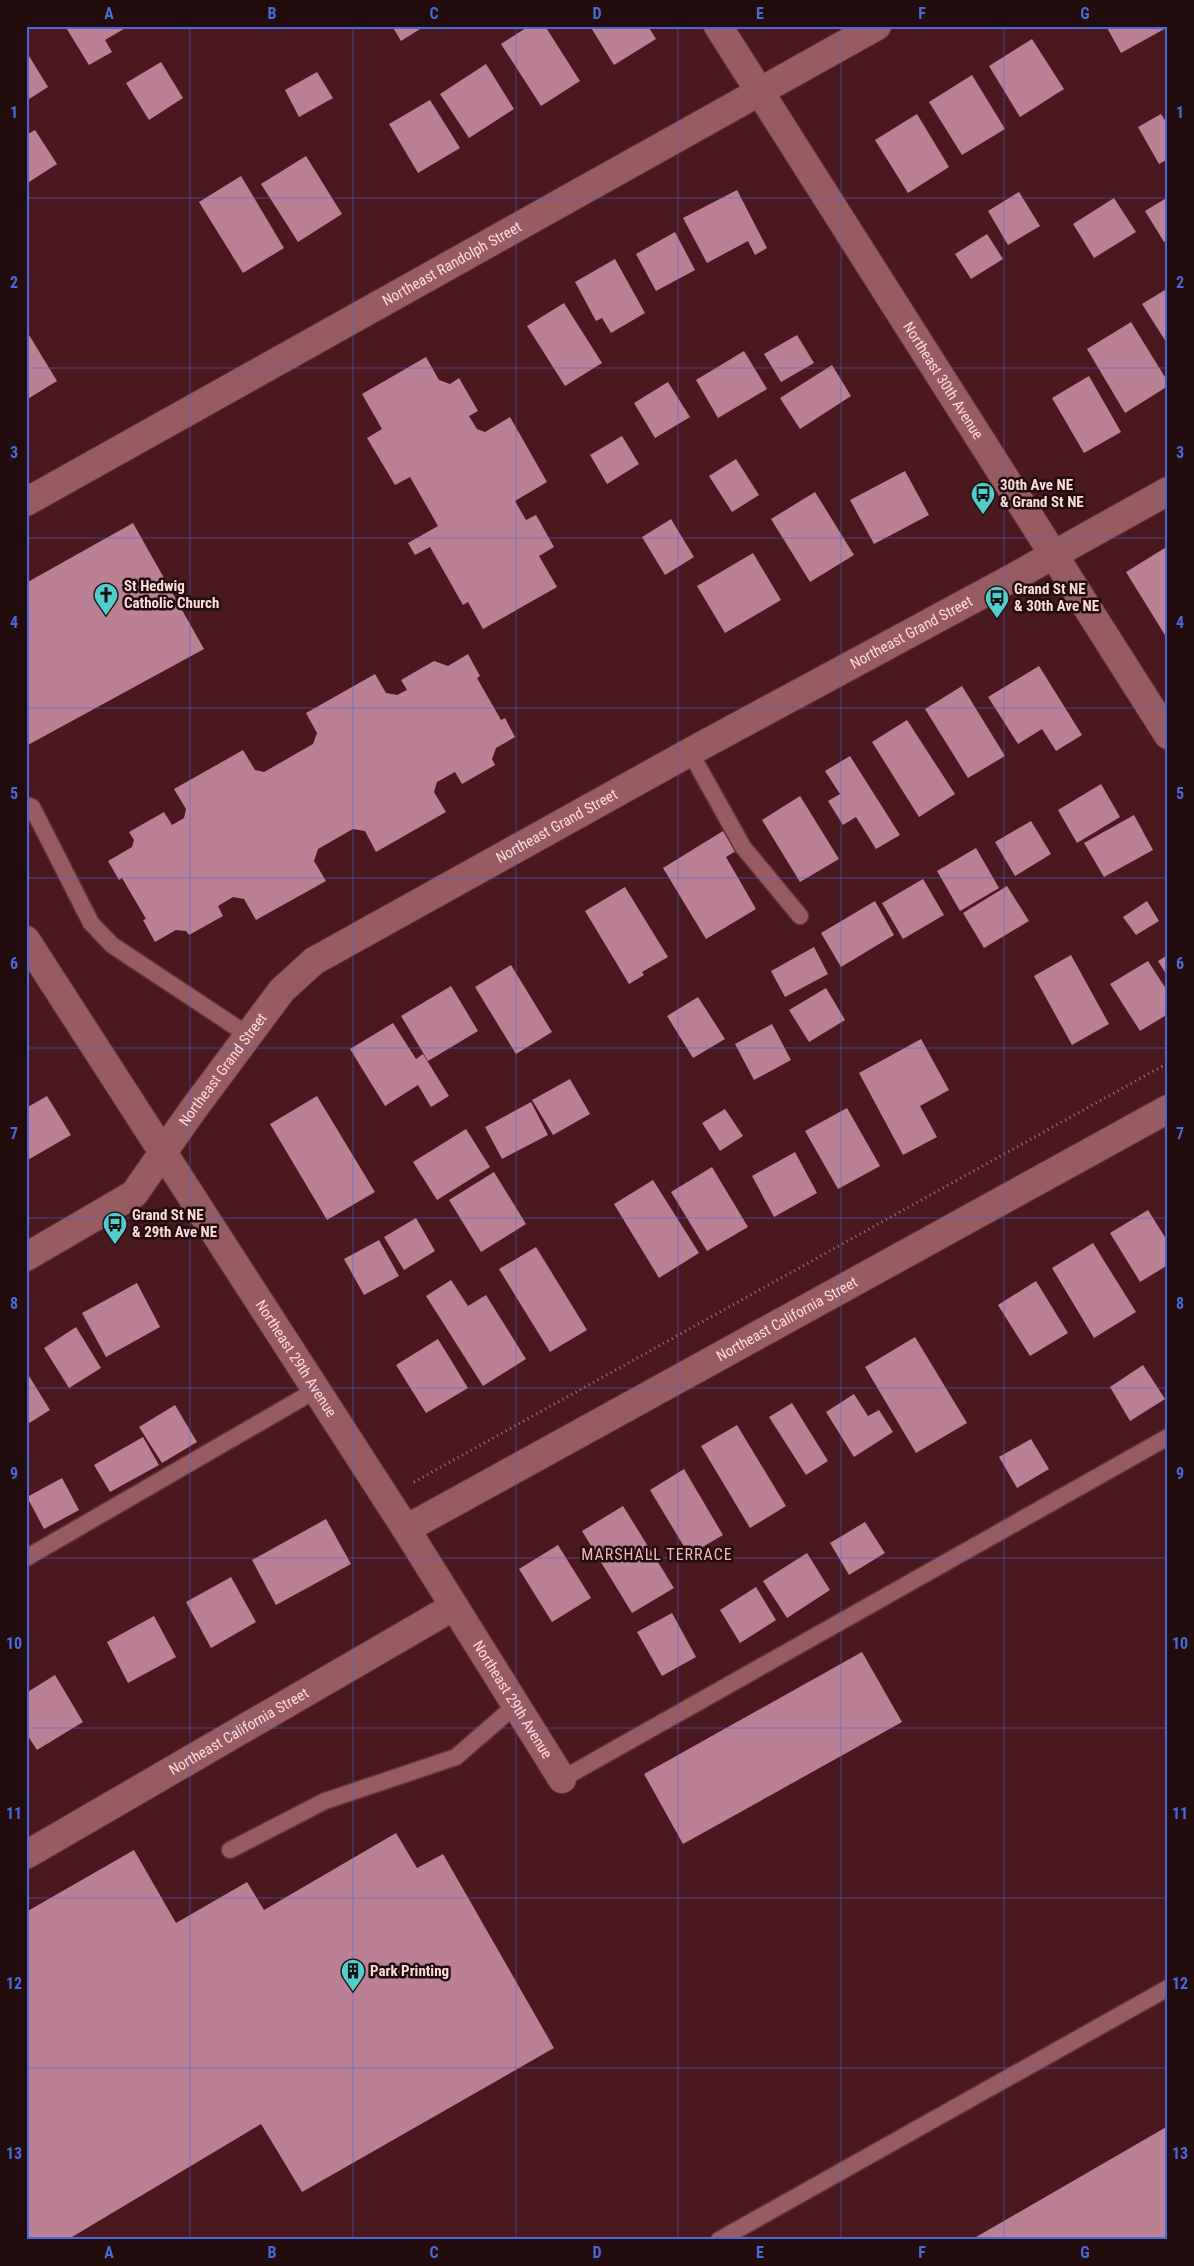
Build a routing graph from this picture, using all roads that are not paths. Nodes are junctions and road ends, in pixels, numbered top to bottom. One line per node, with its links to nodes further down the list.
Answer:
1 (718, 26): 3 (street, Northeast 30th Avenue)
2 (877, 26): 3 (street, Northeast Randolph Street)
3 (760, 92): 5 (street, Northeast Randolph Street); 6 (street, Northeast 30th Avenue)
4 (1168, 491): 6 (street, Northeast Grand Street)
5 (26, 502)
6 (1053, 555): 7 (street, Northeast 30th Avenue); 8 (street, Northeast Grand Street)
7 (1168, 735)
8 (690, 752): 10 (lane); 12 (street, Northeast Grand Street)
9 (26, 805): 12 (lane)
10 (800, 916)
11 (29, 951): 14 (street, Northeast 29th Avenue)
12 (248, 1035): 14 (street, Northeast Grand Street)
13 (1168, 1109): 18 (street, Northeast California Street)
14 (165, 1153): 15 (street, Northeast Grand Street); 16 (street, Northeast 29th Avenue)
15 (26, 1257)
16 (316, 1390): 18 (street, Northeast 29th Avenue); 19 (lane)
17 (1168, 1438): 22 (lane)
18 (406, 1529): 20 (street, Northeast 29th Avenue)
19 (26, 1558)
20 (452, 1607): 21 (street, Northeast 29th Avenue); 24 (street, Northeast California Street)
21 (516, 1705): 22 (street, Northeast 29th Avenue); 23 (lane)
22 (562, 1779)
23 (230, 1850)
24 (26, 1855)
25 (1168, 1988): 26 (lane)
26 (720, 2240)

